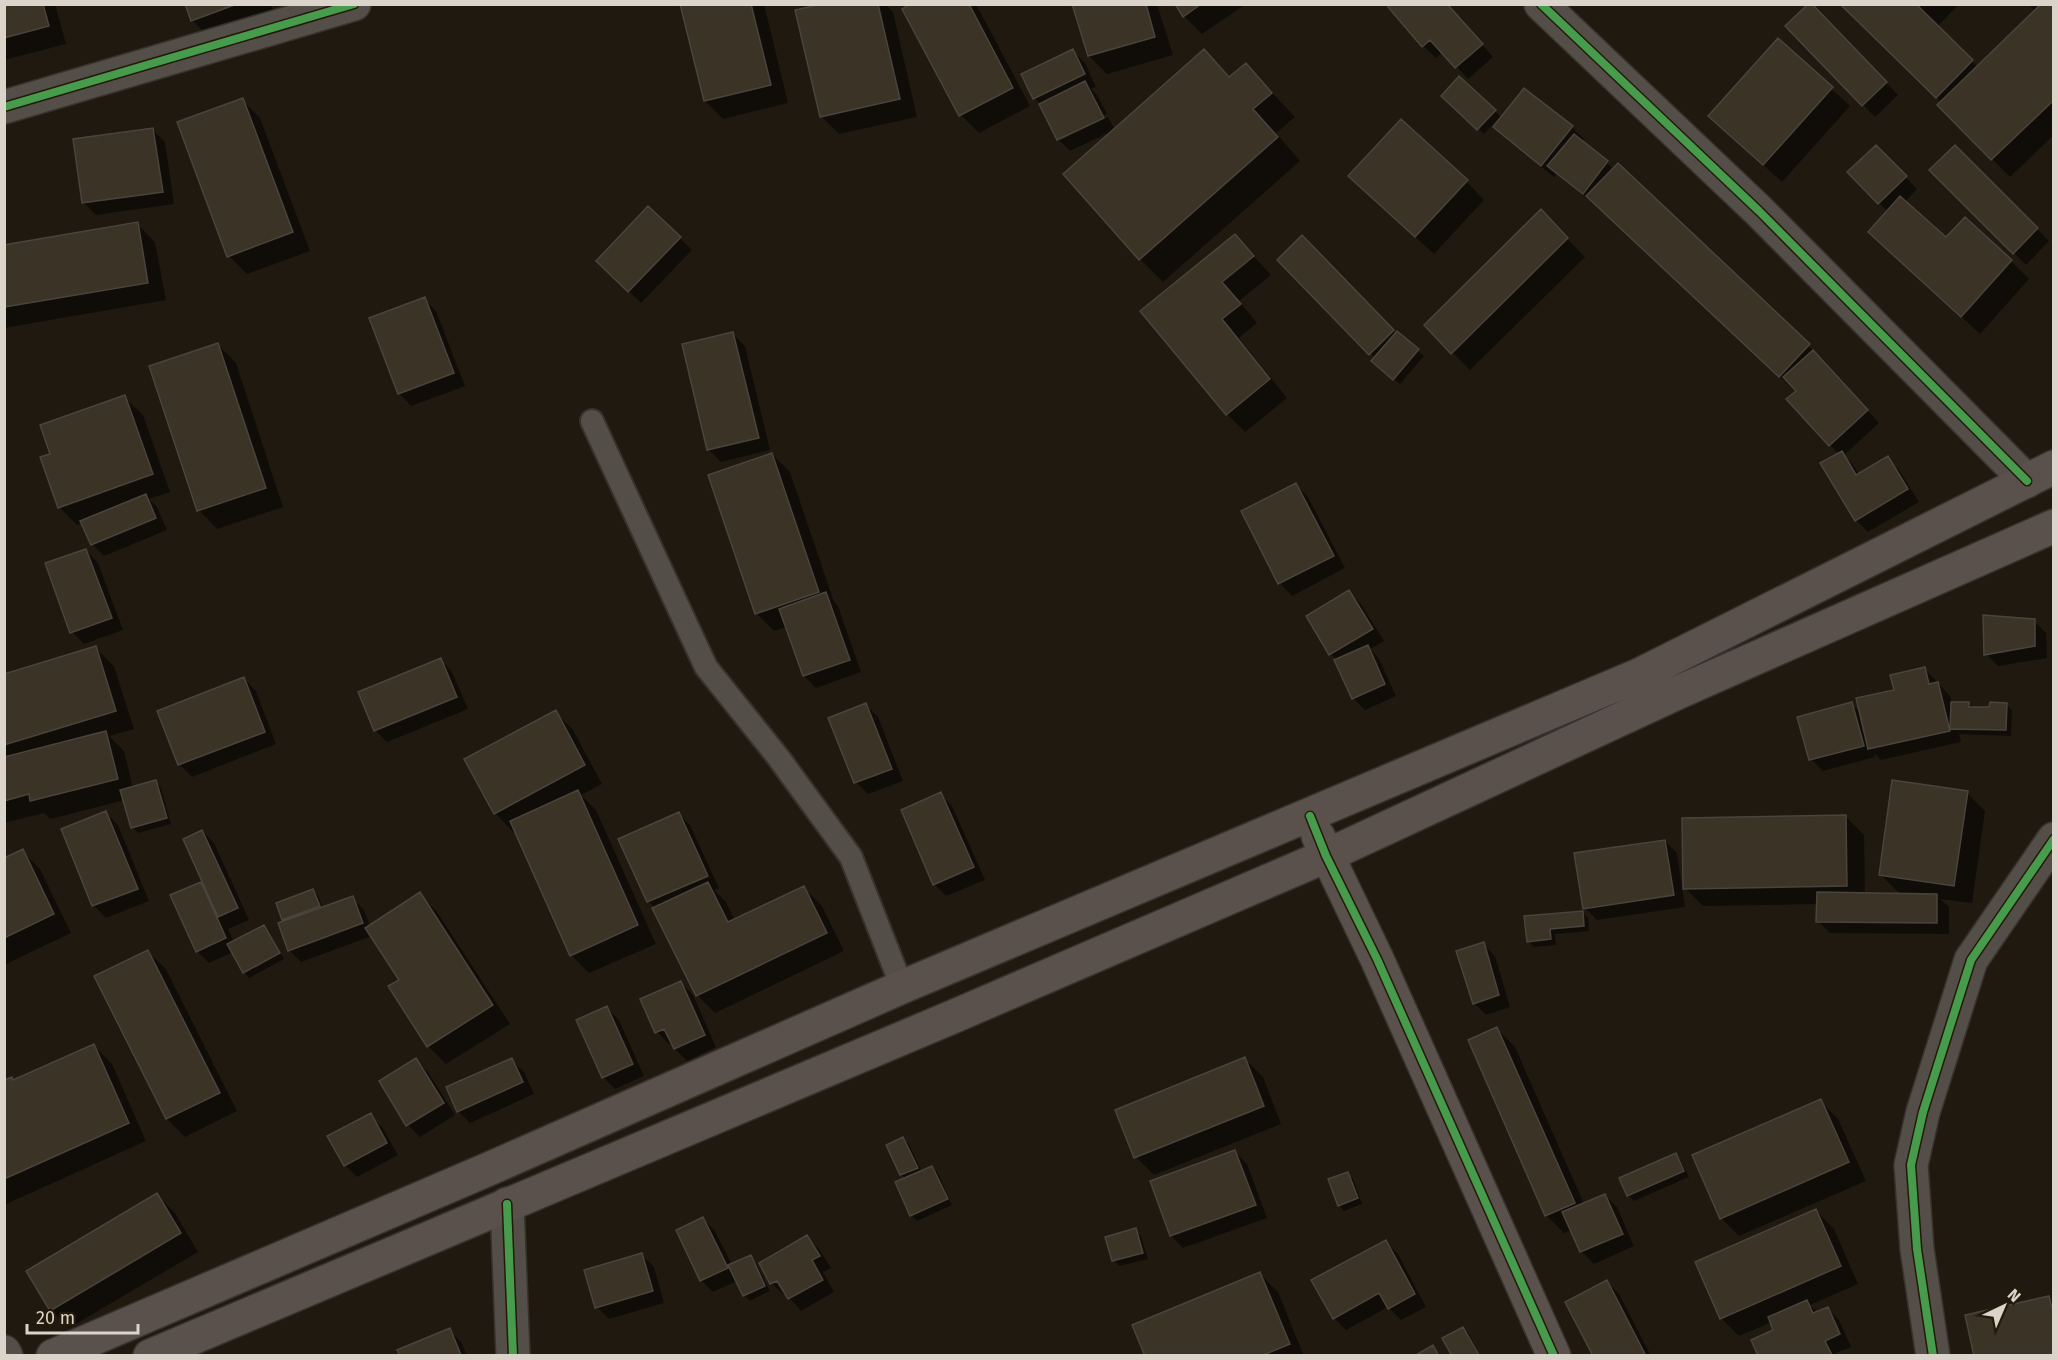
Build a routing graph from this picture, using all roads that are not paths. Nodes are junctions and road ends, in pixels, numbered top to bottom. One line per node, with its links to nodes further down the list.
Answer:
1 (354, 4): 3 (street)
2 (1541, 4): 5 (street)
3 (4, 107)
4 (592, 421): 10 (lane)
5 (2040, 474): 7 (main road)
6 (2054, 526): 9 (main road)
7 (1310, 816): 9 (main road); 10 (main road)
8 (2054, 839): 16 (street)
9 (1326, 856): 11 (main road); 15 (main road)
10 (902, 987): 12 (main road)
11 (507, 1204): 13 (main road); 14 (street)
12 (53, 1356)
13 (150, 1356)
14 (513, 1356)
15 (1554, 1356)
16 (1933, 1356)

